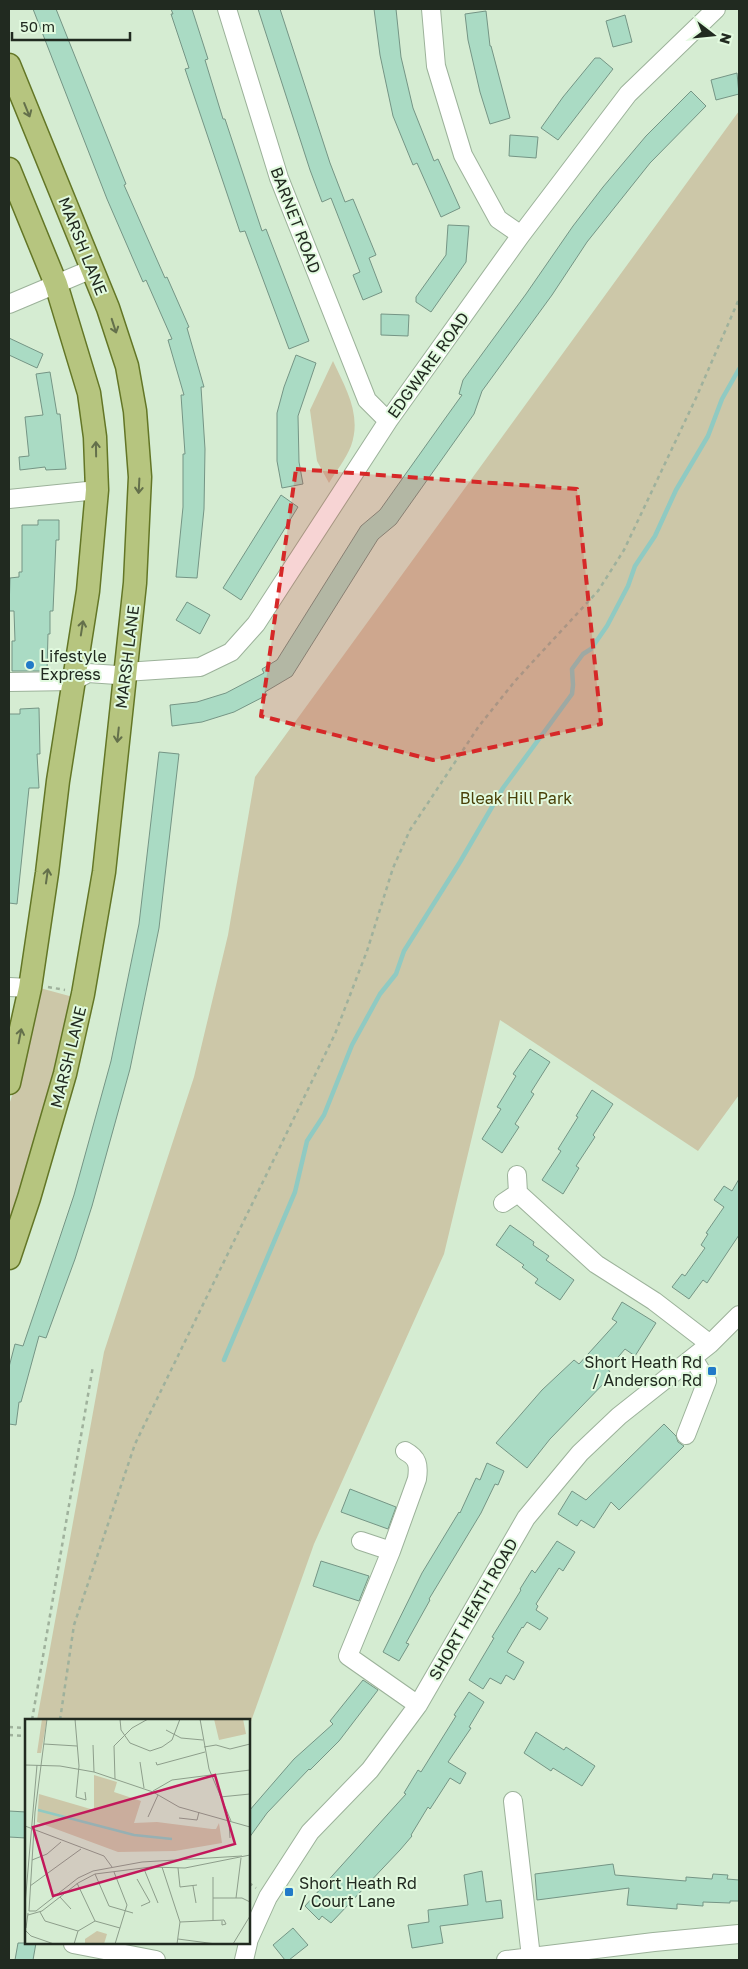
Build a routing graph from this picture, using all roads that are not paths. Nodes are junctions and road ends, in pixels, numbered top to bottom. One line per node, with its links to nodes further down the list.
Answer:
1 (227, 9): 10 (street, BARNET ROAD)
2 (430, 9): 6 (street)
3 (716, 9): 6 (street, EDGWARE ROAD)
4 (9, 65): 7 (main road, MARSH LANE, one-way to 7)
5 (9, 169): 8 (main road)
6 (521, 236): 10 (street, EDGWARE ROAD)
7 (92, 269): 8 (street); 13 (main road, MARSH LANE, one-way to 13)
8 (56, 284): 9 (street); 11 (main road, one-way to 8)
9 (9, 304)
10 (388, 421): 13 (street, EDGWARE ROAD)
11 (96, 490): 12 (street); 14 (main road, one-way to 11)
12 (9, 499)
13 (124, 672): 14 (street, EDGWARE ROAD); 19 (main road, MARSH LANE, one-way to 19)
14 (74, 681): 15 (street, EDGWARE ROAD); 16 (main road, one-way to 14)
15 (9, 682)
16 (19, 987): 17 (main road, one-way to 16)
17 (9, 1083)
18 (503, 1203): 21 (street)
19 (9, 1258)
20 (739, 1315): 21 (street, SHORT HEATH ROAD)
21 (710, 1344): 22 (street, SHORT HEATH ROAD)
22 (693, 1358): 23 (street); 27 (street, SHORT HEATH ROAD)
23 (686, 1435)
24 (405, 1451): 26 (street)
25 (361, 1541): 26 (street)
26 (391, 1551): 27 (street)
27 (418, 1705): 30 (street, SHORT HEATH ROAD)
28 (513, 1801): 33 (street)
29 (739, 1934): 33 (street)
30 (250, 1937)
31 (73, 1944): 34 (street)
32 (248, 1944): 35 (street)
33 (531, 1957): 36 (street)
34 (156, 1960)
35 (244, 1960)
36 (508, 1960)

